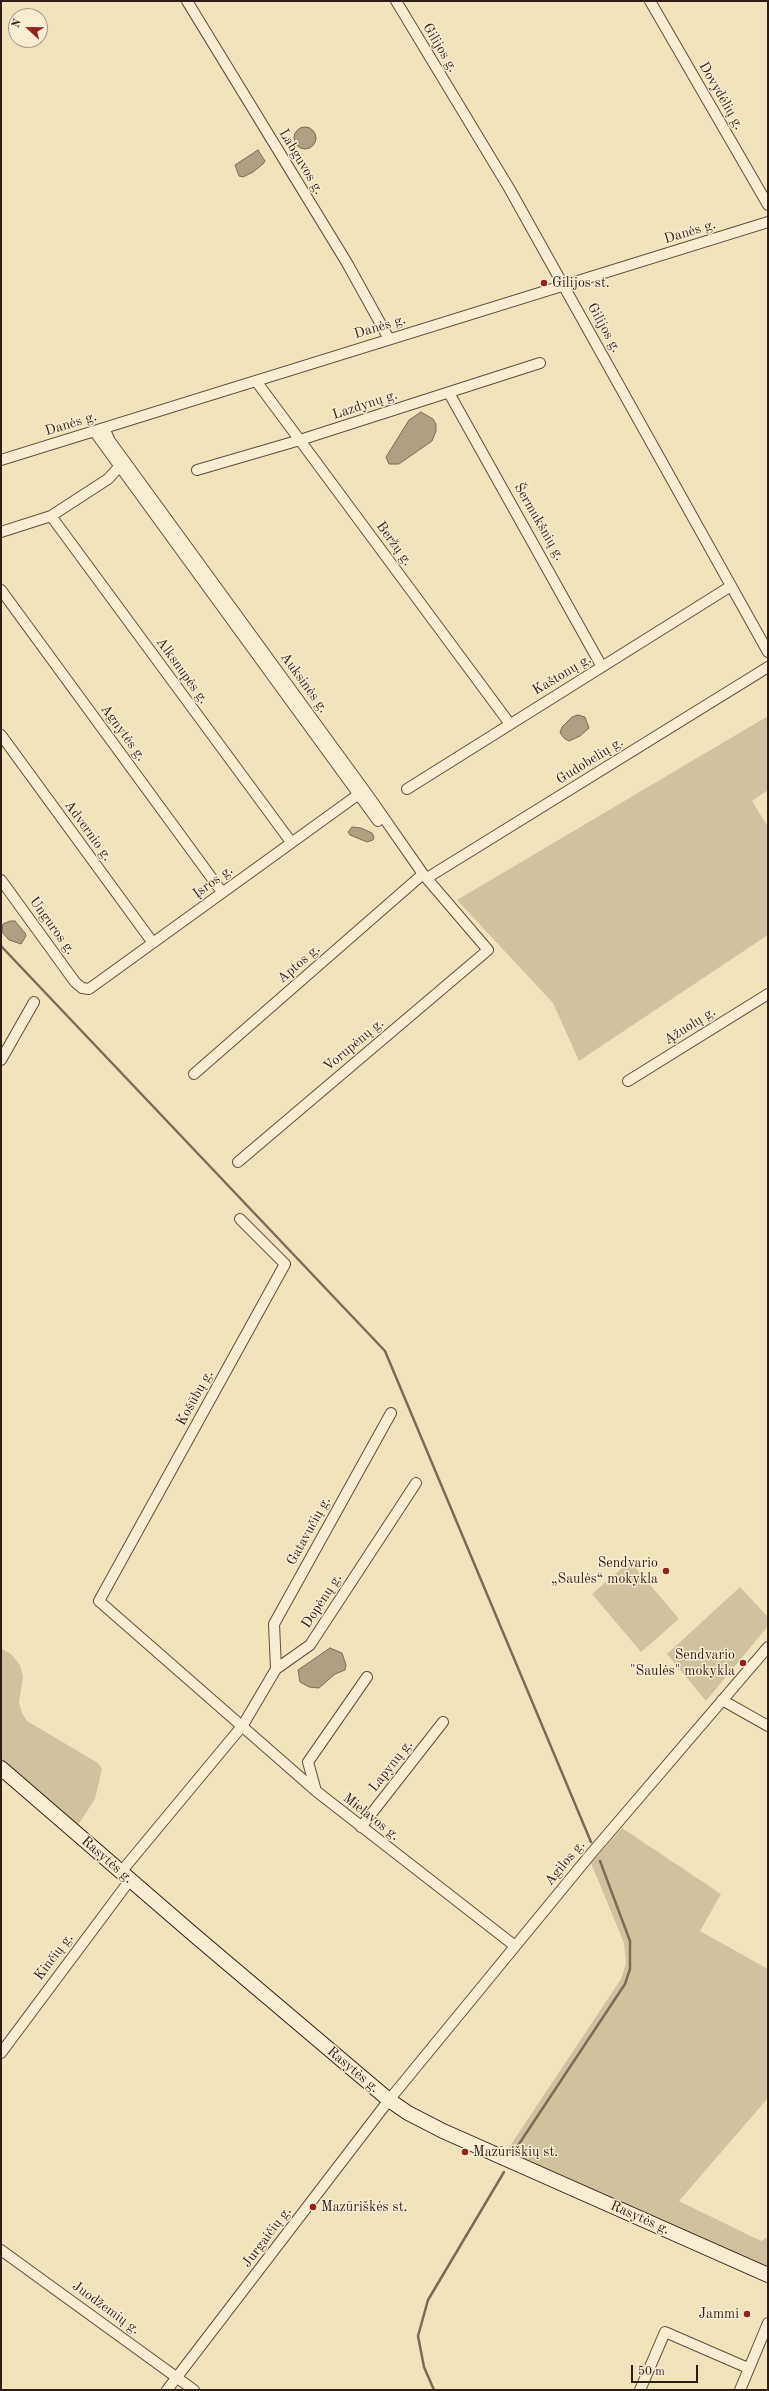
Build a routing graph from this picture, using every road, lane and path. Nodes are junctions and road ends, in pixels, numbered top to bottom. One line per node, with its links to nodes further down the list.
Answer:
1 (187, 1): 7 (street, Labguvos g.)
2 (396, 1): 6 (street, Gilijos g.)
3 (650, 1): 4 (street, Dovydėlių g.)
4 (768, 205)
5 (768, 222): 6 (street, Danės g.)
6 (564, 286): 7 (street, Danės g.); 18 (street, Gilijos g.)
7 (389, 339): 9 (street, Danės g.)
8 (540, 363): 10 (street, Lazdynų g.)
9 (256, 381): 11 (street, Danės g.); 12 (street, Beržų g.)
10 (449, 393): 12 (street, Lazdynų g.); 21 (street, Šermukšnių g.)
11 (99, 430): 13 (street, Danės g.); 14 (street); 29 (street, Auksinės g.)
12 (300, 440): 15 (street, Lazdynų g.); 23 (street, Beržų g.)
13 (1, 460)
14 (119, 467): 16 (street); 26 (street)
15 (197, 470)
16 (51, 516): 17 (street); 28 (street, Alksnupės g.)
17 (1, 532)
18 (731, 586): 20 (street, Gilijos g.); 21 (street, Kaštonų g.)
19 (1, 590): 31 (street, Agnytės g.)
20 (768, 652)
21 (602, 667): 23 (street, Kaštonų g.)
22 (768, 667): 29 (street, Gudobelių g.)
23 (510, 724): 25 (street, Kaštonų g.)
24 (1, 735): 32 (street, Advernio g.)
25 (408, 789)
26 (359, 794): 27 (street); 28 (street, Įsros g.)
27 (382, 826)
28 (291, 842): 31 (street, Įsros g.)
29 (425, 876): 33 (street, Auksinės g.); 38 (street, Aptos g.)
30 (1, 880): 34 (street, Unguros g.)
31 (222, 892): 32 (street, Įsros g.)
32 (153, 943): 34 (street, Įsros g.)
33 (488, 950): 40 (street, Vorupėnų g.)
34 (82, 988)
35 (768, 994): 39 (street, Ąžuolų g.)
36 (34, 1002): 37 (street)
37 (1, 1060)
38 (194, 1074)
39 (628, 1081)
40 (238, 1162)
41 (240, 1219): 44 (street, Košūbų g.)
42 (391, 1413): 46 (street, Gatavučių g.)
43 (416, 1483): 46 (street, Dopėnų g.)
44 (99, 1601): 50 (street, Mielavos g.)
45 (768, 1647): 48 (street, Agilos g.)
46 (276, 1669): 50 (street, Dopėnų g.)
47 (367, 1677): 53 (street)
48 (722, 1700): 51 (street); 56 (street, Agilos g.)
49 (443, 1722): 54 (street, Lapynų g.)
50 (243, 1725): 53 (street, Mielavos g.); 55 (street, Kinčių g.)
51 (768, 1726)
52 (1, 1768): 55 (main road, Rasytės g.)
53 (316, 1791): 54 (street, Mielavos g.)
54 (361, 1827): 56 (street, Mielavos g.)
55 (125, 1876): 57 (street, Kinčių g.); 58 (main road, Rasytės g.)
56 (515, 1946): 58 (street, Agilos g.)
57 (1, 2052)
58 (389, 2100): 60 (main road, Rasytės g.); 63 (street, Jurgaičių g.)
59 (1, 2250): 63 (street, Juodžemių g.)
60 (768, 2275)
61 (768, 2323): 62 (street)
62 (748, 2368): 66 (street); 67 (street)
63 (177, 2377): 64 (street, Jurgaičių g.); 65 (street, Juodžemių g.)
64 (167, 2390)
65 (194, 2390)
66 (640, 2390)
67 (740, 2390)

